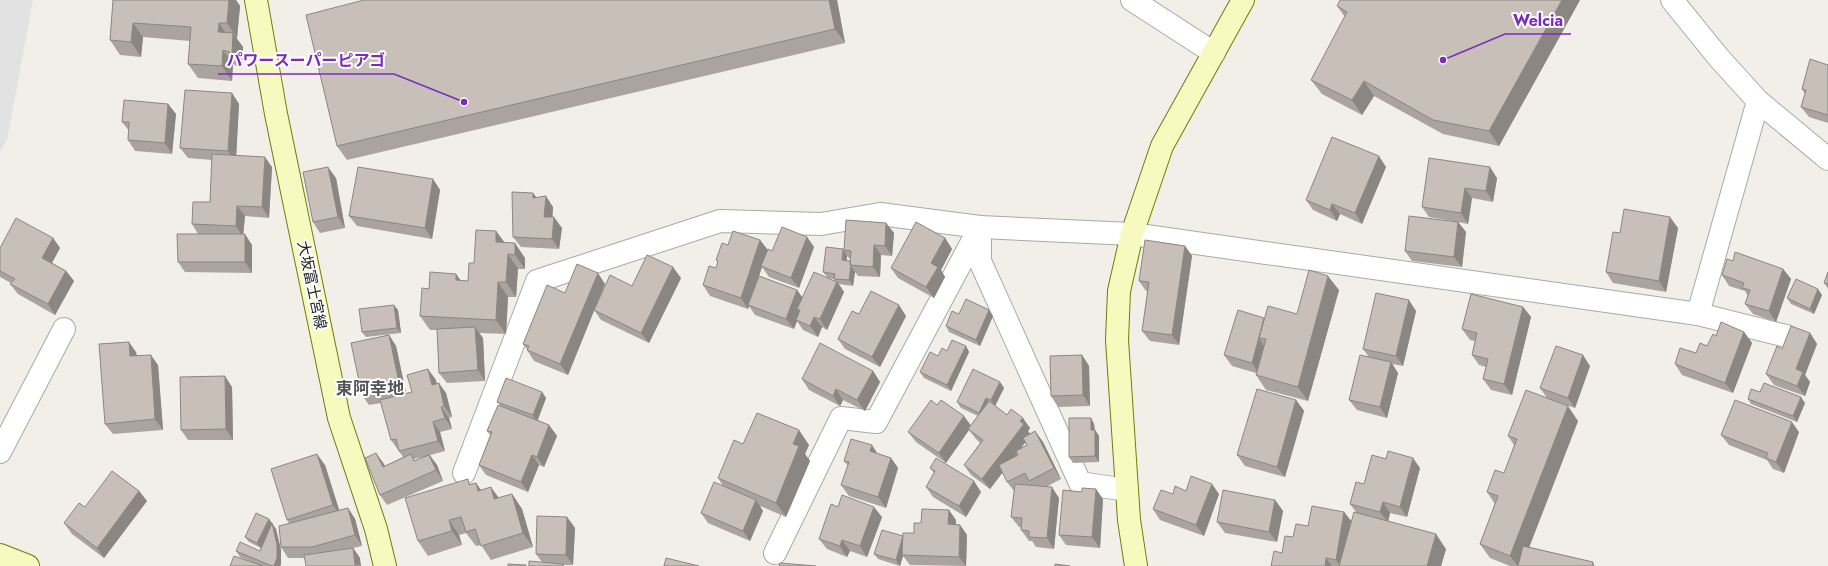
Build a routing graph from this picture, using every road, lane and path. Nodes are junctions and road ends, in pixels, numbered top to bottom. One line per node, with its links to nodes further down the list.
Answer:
1 (256, 0): 19 (street, 大坂富士宮線)
2 (1132, 0): 5 (street)
3 (1243, 0): 5 (street)
4 (1672, 0): 6 (street)
5 (1214, 54): 9 (street)
6 (1758, 101): 7 (street); 10 (street)
7 (1828, 159)
8 (980, 227): 9 (street); 14 (street); 15 (street); 16 (street)
9 (1132, 234): 10 (street); 15 (street)
10 (1698, 314): 12 (street)
11 (64, 329): 13 (street)
12 (1786, 336)
13 (0, 452)
14 (464, 473)
15 (1127, 490): 20 (street)
16 (775, 552)
17 (0, 555): 18 (street)
18 (28, 566)
19 (385, 566)
20 (1136, 566)

